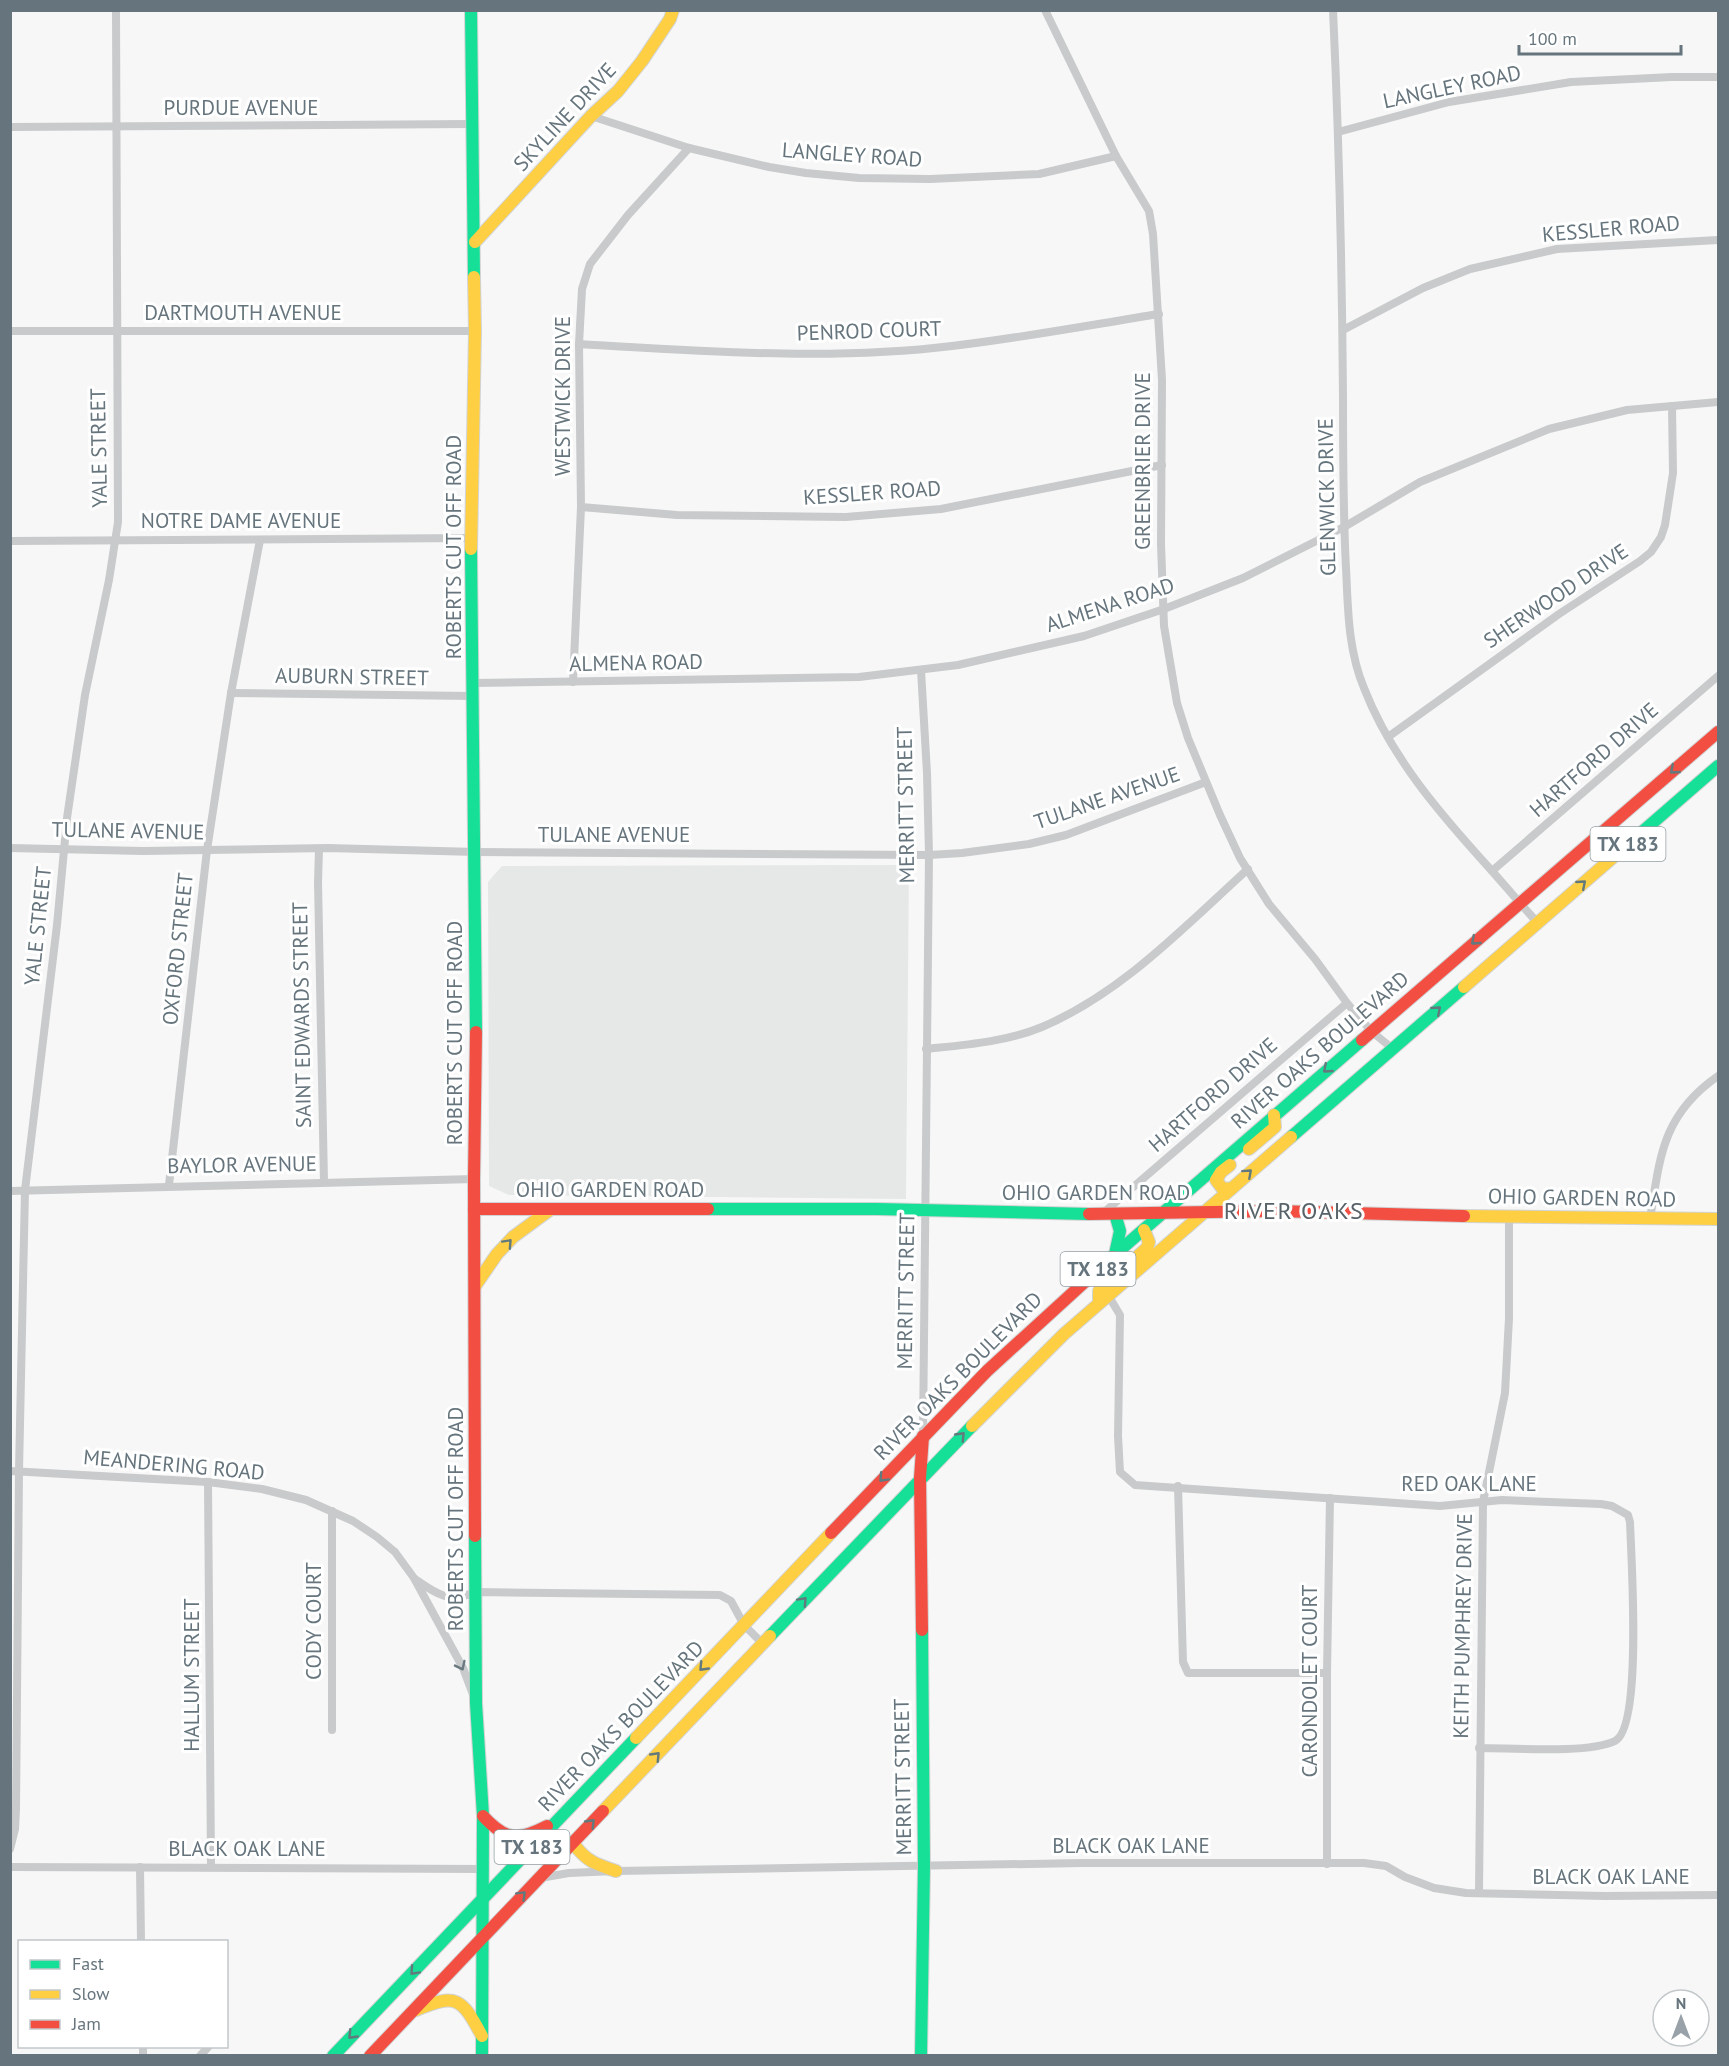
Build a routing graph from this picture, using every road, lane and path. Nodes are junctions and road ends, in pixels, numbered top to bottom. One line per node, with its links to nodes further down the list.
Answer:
1 (116, 10): 10 (street, YALE STREET)
2 (471, 10): 8 (street, ROBERTS CUT OFF ROAD)
3 (673, 10): 7 (street, SKYLINE DRIVE)
4 (1046, 10): 13 (street, GREENBRIER DRIVE)
5 (1333, 10): 11 (street, GLENWICK DRIVE)
6 (1719, 77): 11 (street, LANGLEY ROAD)
7 (591, 116): 12 (street, LANGLEY ROAD); 15 (street, SKYLINE DRIVE)
8 (471, 124): 10 (street, PURDUE AVENUE); 15 (street, ROBERTS CUT OFF ROAD)
9 (10, 127): 10 (street, PURDUE AVENUE)
10 (117, 127): 19 (street, YALE STREET)
11 (1338, 132): 17 (street, GLENWICK DRIVE)
12 (689, 148): 13 (street, LANGLEY ROAD); 21 (street, WESTWICK DRIVE)
13 (1116, 156): 16 (street, GREENBRIER DRIVE)
14 (1719, 240): 17 (street, KESSLER ROAD)
15 (475, 242): 20 (street, ROBERTS CUT OFF ROAD)
16 (1158, 314): 21 (street, PENROD COURT); 24 (street, GREENBRIER DRIVE)
17 (1343, 330): 26 (street, GLENWICK DRIVE)
18 (10, 331): 19 (street, DARTMOUTH AVENUE)
19 (116, 331): 20 (street, DARTMOUTH AVENUE); 28 (street, YALE STREET)
20 (475, 331): 27 (street, ROBERTS CUT OFF ROAD)
21 (579, 344): 25 (street, WESTWICK DRIVE)
22 (1719, 402): 23 (street, ALMENA ROAD)
23 (1671, 406): 26 (street, ALMENA ROAD); 38 (street, SHERWOOD DRIVE)
24 (1162, 465): 25 (street, KESSLER ROAD); 31 (street, GREENBRIER DRIVE)
25 (581, 507): 34 (street, WESTWICK DRIVE)
26 (1344, 527): 31 (street, ALMENA ROAD); 38 (street, GLENWICK DRIVE)
27 (471, 538): 29 (street, NOTRE DAME AVENUE); 35 (street, ROBERTS CUT OFF ROAD)
28 (116, 540): 29 (street, NOTRE DAME AVENUE); 30 (street, NOTRE DAME AVENUE); 42 (street, YALE STREET)
29 (260, 540): 36 (street, OXFORD STREET)
30 (10, 541)
31 (1164, 609): 32 (street, ALMENA ROAD); 40 (street, GREENBRIER DRIVE)
32 (921, 670): 34 (street, ALMENA ROAD); 46 (street, MERRITT STREET)
33 (1719, 676): 48 (street, HARTFORD DRIVE)
34 (573, 682): 35 (street, ALMENA ROAD)
35 (473, 690): 36 (street, AUBURN STREET); 45 (street, ROBERTS CUT OFF ROAD)
36 (231, 693): 44 (street, OXFORD STREET)
37 (1719, 732): 49 (street, RIVER OAKS BOULEVARD / TX 183, one-way to 49)
38 (1388, 737): 48 (street, GLENWICK DRIVE)
39 (1719, 766): 50 (street, RIVER OAKS BOULEVARD / TX 183, one-way to 39)
40 (1206, 782): 46 (street, TULANE AVENUE); 47 (street, GREENBRIER DRIVE)
41 (10, 848): 42 (street, TULANE AVENUE)
42 (64, 848): 44 (street, TULANE AVENUE); 61 (street, YALE STREET)
43 (319, 849): 44 (street, TULANE AVENUE); 45 (street, TULANE AVENUE); 58 (street, SAINT EDWARDS STREET)
44 (207, 850): 59 (street, OXFORD STREET)
45 (476, 852): 46 (street, TULANE AVENUE); 57 (street, ROBERTS CUT OFF ROAD)
46 (928, 855): 54 (street, MERRITT STREET)
47 (1248, 869): 51 (street, GREENBRIER DRIVE); 54 (street)
48 (1492, 871): 49 (street, GLENWICK DRIVE)
49 (1519, 903): 50 (street, GLENWICK DRIVE); 52 (street, RIVER OAKS BOULEVARD / TX 183, one-way to 52)
50 (1537, 922): 53 (street, RIVER OAKS BOULEVARD / TX 183, one-way to 50)
51 (1347, 1004): 52 (street, GREENBRIER DRIVE); 68 (street, HARTFORD DRIVE)
52 (1371, 1031): 53 (street, GREENBRIER DRIVE); 56 (street, RIVER OAKS BOULEVARD / TX 183, one-way to 56)
53 (1393, 1049): 60 (street, RIVER OAKS BOULEVARD / TX 183, one-way to 53)
54 (926, 1050): 65 (street, MERRITT STREET)
55 (1719, 1076): 70 (street)
56 (1274, 1115): 60 (street); 66 (street, RIVER OAKS BOULEVARD / TX 183)
57 (474, 1179): 58 (street, BAYLOR AVENUE); 63 (street, ROBERTS CUT OFF ROAD)
58 (324, 1181): 59 (street, BAYLOR AVENUE)
59 (169, 1185): 61 (street, BAYLOR AVENUE)
60 (1231, 1189): 67 (street, RIVER OAKS BOULEVARD / TX 183)
61 (25, 1190): 62 (street, BAYLOR AVENUE); 77 (street, YALE STREET)
62 (10, 1191)
63 (474, 1209): 64 (street, OHIO GARDEN ROAD); 74 (street, ROBERTS CUT OFF ROAD)
64 (551, 1209): 65 (street, OHIO GARDEN ROAD); 74 (street, one-way to 64)
65 (926, 1210): 68 (street, OHIO GARDEN ROAD); 76 (street, MERRITT STREET)
66 (1162, 1213): 67 (street, OHIO GARDEN ROAD); 68 (street, OHIO GARDEN ROAD); 72 (street, RIVER OAKS BOULEVARD / TX 183)
67 (1203, 1213): 69 (street, OHIO GARDEN ROAD); 75 (street, RIVER OAKS BOULEVARD / TX 183)
68 (1108, 1214): 73 (street)
69 (1509, 1217): 70 (street, OHIO GARDEN ROAD); 82 (street, KEITH PUMPHREY DRIVE)
70 (1650, 1219): 71 (street, OHIO GARDEN ROAD)
71 (1719, 1219)
72 (1144, 1230): 73 (street, RIVER OAKS BOULEVARD / TX 183); 75 (street)
73 (1115, 1254): 76 (street, RIVER OAKS BOULEVARD / TX 183)
74 (475, 1286): 85 (street, ROBERTS CUT OFF ROAD)
75 (1104, 1299): 78 (street, RIVER OAKS BOULEVARD / TX 183, one-way to 75); 80 (street, RED OAK LANE)
76 (923, 1436): 78 (street, MERRITT STREET); 86 (street, RIVER OAKS BOULEVARD / TX 183, one-way to 86)
77 (15, 1471): 79 (street, MEANDERING ROAD); 96 (street, YALE STREET)
78 (920, 1478): 87 (street, RIVER OAKS BOULEVARD / TX 183, one-way to 78); 98 (street, MERRITT STREET)
79 (208, 1482): 83 (street, MEANDERING ROAD); 101 (street, HALLUM STREET)
80 (1178, 1486): 81 (street, RED OAK LANE); 88 (street)
81 (1330, 1498): 82 (street, RED OAK LANE); 88 (street, CARONDOLET COURT)
82 (1483, 1502): 91 (street, KEITH PUMPHREY DRIVE); 91 (street, RED OAK LANE)
83 (332, 1511): 84 (street, MEANDERING ROAD); 90 (street, CODY COURT)
84 (414, 1578): 85 (street, MEANDERING ROAD); 89 (street, MEANDERING ROAD, one-way to 89)
85 (476, 1592): 86 (street, MEANDERING ROAD); 89 (street, ROBERTS CUT OFF ROAD)
86 (744, 1625): 87 (street, MEANDERING ROAD); 92 (street, RIVER OAKS BOULEVARD / TX 183, one-way to 92)
87 (763, 1644): 92 (street, RIVER OAKS BOULEVARD / TX 183, one-way to 87)
88 (1327, 1673): 97 (street, CARONDOLET COURT)
89 (476, 1702): 93 (street, ROBERTS CUT OFF ROAD)
90 (332, 1731)
91 (1479, 1748): 105 (street, KEITH PUMPHREY DRIVE)
92 (606, 1788): 94 (street, RIVER OAKS BOULEVARD / TX 183); 95 (street, RIVER OAKS BOULEVARD / TX 183, one-way to 92)
93 (483, 1816): 94 (street); 102 (street, ROBERTS CUT OFF ROAD)
94 (561, 1817): 107 (street, RIVER OAKS BOULEVARD / TX 183)
95 (573, 1843): 103 (street); 104 (street, RIVER OAKS BOULEVARD / TX 183)
96 (10, 1849)
97 (1327, 1864): 98 (street, BLACK OAK LANE); 105 (street, BLACK OAK LANE)
98 (924, 1866): 103 (street, BLACK OAK LANE); 115 (street, MERRITT STREET)
99 (10, 1867): 100 (street, BLACK OAK LANE)
100 (140, 1867): 101 (street, BLACK OAK LANE); 109 (street)
101 (211, 1867): 102 (street, BLACK OAK LANE)
102 (483, 1869): 107 (street, ROBERTS CUT OFF ROAD)
103 (616, 1871): 104 (street, BLACK OAK LANE)
104 (538, 1879): 108 (street, RIVER OAKS BOULEVARD / TX 183, one-way to 104)
105 (1479, 1893): 106 (street, BLACK OAK LANE)
106 (1719, 1895)
107 (483, 1899): 108 (street, ROBERTS CUT OFF ROAD); 112 (street, RIVER OAKS BOULEVARD / TX 183, one-way to 112)
108 (482, 1937): 110 (street, RIVER OAKS BOULEVARD / TX 183); 111 (street, ROBERTS CUT OFF ROAD)
109 (141, 1940)
110 (411, 2012): 111 (street); 113 (street, RIVER OAKS BOULEVARD / TX 183)
111 (482, 2036): 114 (street, ROBERTS CUT OFF ROAD)
112 (333, 2055)
113 (370, 2055)
114 (482, 2055)
115 (921, 2055)

